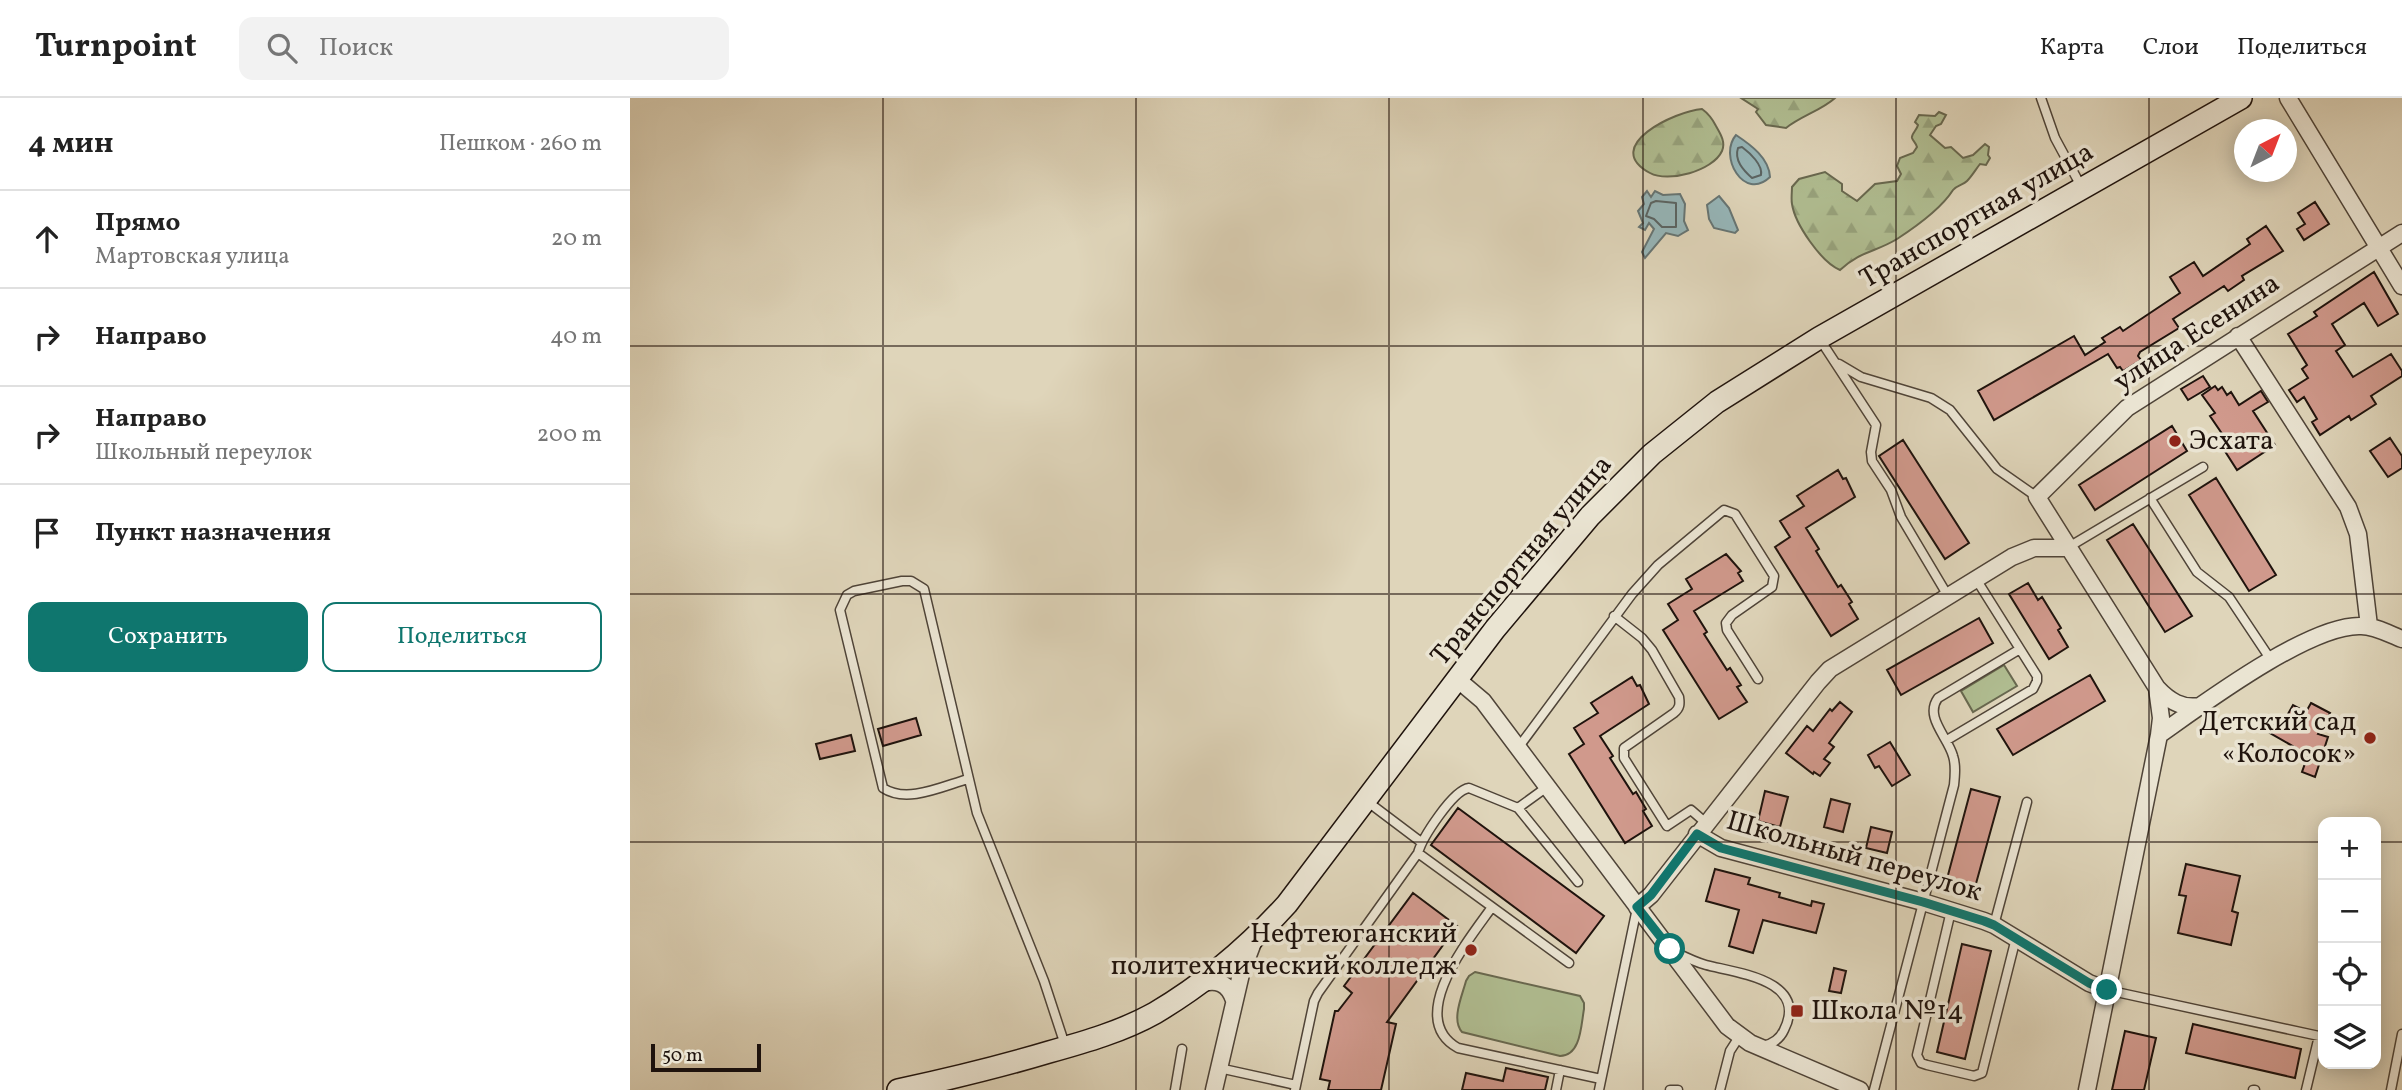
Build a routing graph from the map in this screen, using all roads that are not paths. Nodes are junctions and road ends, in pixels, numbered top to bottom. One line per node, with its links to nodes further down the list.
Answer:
1 (2042, 98): 4 (lane)
2 (2241, 98): 4 (street, Транспортная улица)
3 (2288, 98): 6 (street)
4 (2082, 188): 9 (street, Транспортная улица)
5 (2402, 233): 6 (street, улица Есенина)
6 (2378, 248): 7 (street); 8 (street, улица Есенина)
7 (2402, 286)
8 (2238, 336): 12 (street, улица Есенина); 18 (street)
9 (1819, 338): 10 (lane); 23 (street, Транспортная улица)
10 (1833, 360): 12 (lane); 16 (lane)
11 (2203, 467): 13 (lane)
12 (2037, 497): 14 (street)
13 (2150, 498): 14 (lane); 21 (lane)
14 (2067, 548): 15 (street); 24 (street)
15 (1976, 579): 16 (street); 20 (lane)
16 (1948, 596): 34 (street)
17 (1614, 616): 22 (lane); 28 (lane); 34 (lane)
18 (2369, 626): 19 (street); 21 (street)
19 (2402, 639)
20 (2020, 649): 27 (lane); 27 (lane)
21 (2271, 660): 25 (street)
22 (1758, 679)
23 (1457, 680): 28 (street); 31 (street, Транспортная улица)
24 (2157, 688): 25 (street); 26 (street)
25 (2200, 706): 26 (street)
26 (2160, 735): 48 (street)
27 (1947, 740): 38 (lane)
28 (1518, 748): 30 (street)
29 (968, 779): 29 (lane); 53 (lane)
30 (1547, 787): 33 (lane); 40 (street)
31 (1366, 801): 35 (lane); 43 (street, Транспортная улица)
32 (2027, 802): 42 (lane)
33 (1518, 808): 35 (lane); 37 (lane)
34 (1701, 829): 38 (street, Школьный переулок); 40 (street)
35 (1421, 842): 36 (lane)
36 (1418, 853): 39 (lane); 58 (lane)
37 (1578, 882)
38 (1923, 902): 41 (street, Школьный переулок); 68 (lane)
39 (1492, 907): 46 (lane); 56 (lane)
40 (1637, 907): 45 (street); 57 (lane)
41 (1951, 911): 42 (street, Школьный переулок); 44 (lane)
42 (1994, 925): 44 (street, Школьный переулок)
43 (1255, 937): 47 (street, Транспортная улица); 49 (street)
44 (2016, 938): 48 (street, Школьный переулок)
45 (1670, 949): 51 (street); 52 (lane)
46 (1569, 963)
47 (1199, 984): 49 (street); 53 (street, Транспортная улица)
48 (2107, 990): 69 (street); 70 (lane)
49 (1234, 1000): 55 (street)
50 (2402, 1034): 71 (lane)
51 (1739, 1037): 52 (street); 66 (lane)
52 (1759, 1047): 67 (street)
53 (1066, 1048): 59 (street, Транспортная улица)
54 (1182, 1049): 60 (lane)
55 (1219, 1068): 58 (lane); 61 (street)
56 (1560, 1070): 57 (lane); 62 (lane)
57 (1601, 1079): 63 (lane)
58 (1296, 1087)
59 (898, 1090)
60 (1175, 1090)
61 (1214, 1090)
62 (1556, 1090)
63 (1599, 1090)
64 (1670, 1090): 65 (lane)
65 (1678, 1090)
66 (1720, 1090)
67 (1860, 1090)
68 (1874, 1090)
69 (2087, 1090)
70 (2306, 1090)
71 (2391, 1090)

